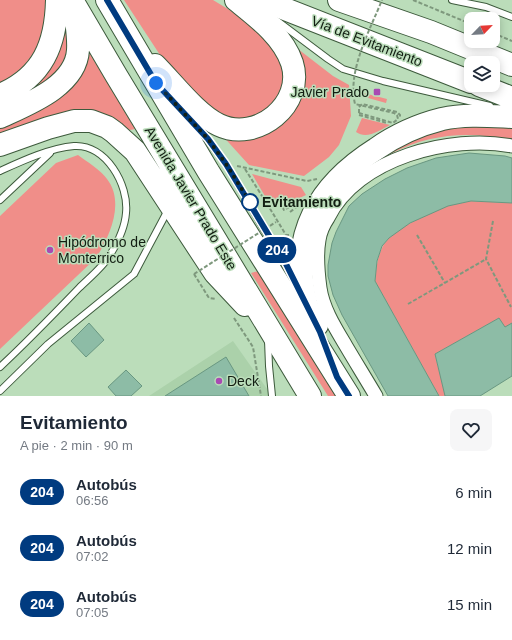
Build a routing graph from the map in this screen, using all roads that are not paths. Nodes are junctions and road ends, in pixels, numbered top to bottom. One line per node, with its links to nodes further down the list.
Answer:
1 (107, 0): 10 (highway, Avenida Javier Prado Este)
2 (245, 0): 7 (lane)
3 (338, 0): 9 (highway, Vía de Evitamiento)
4 (378, 0): 9 (highway)
5 (452, 0): 8 (lane)
6 (68, 1): 15 (highway); 17 (highway); 25 (highway, Avenida Javier Prado Este)
7 (254, 4): 10 (highway); 12 (highway, Vía de Evitamiento); 16 (lane)
8 (512, 17)
9 (431, 32): 11 (highway, Vía de Evitamiento)
10 (130, 40): 13 (highway, Avenida Javier Prado Este)
11 (505, 58)
12 (464, 79)
13 (156, 83): 24 (lane); 27 (highway, Avenida Javier Prado Este)
14 (487, 92): 16 (highway)
15 (0, 95)
16 (508, 109): 24 (highway)
17 (0, 117)
18 (0, 146): 23 (highway)
19 (512, 146): 33 (street)
20 (52, 151): 21 (lane); 22 (lane); 26 (lane)
21 (0, 171)
22 (0, 200)
23 (170, 206): 25 (highway); 28 (lane)
24 (306, 305): 27 (highway)
25 (268, 326): 29 (lane); 30 (highway, Avenida Javier Prado Este)
26 (0, 367)
27 (337, 377): 31 (highway, Avenida Javier Prado Este); 32 (highway)
28 (0, 391)
29 (272, 396)
30 (310, 396)
31 (349, 396)
32 (360, 396)
33 (376, 396)

